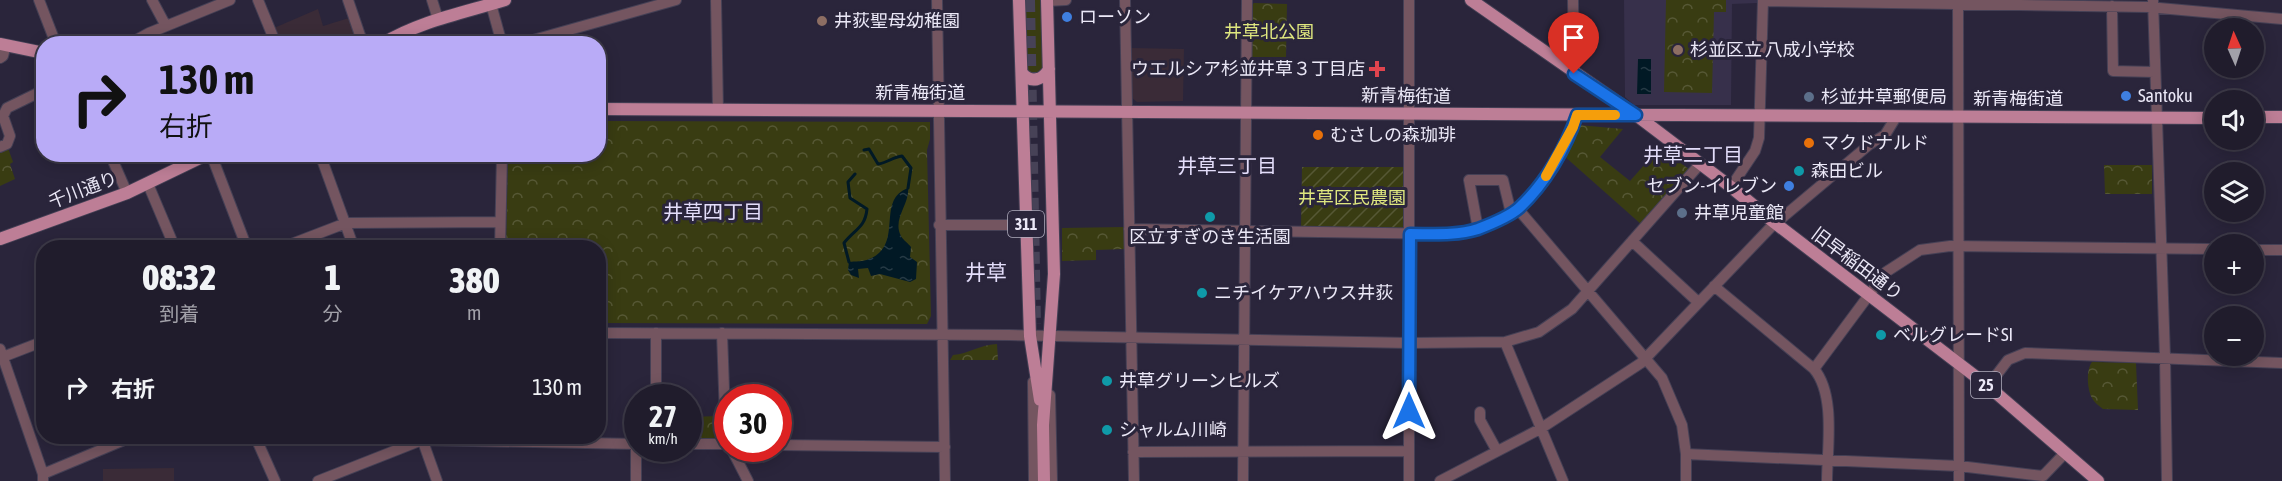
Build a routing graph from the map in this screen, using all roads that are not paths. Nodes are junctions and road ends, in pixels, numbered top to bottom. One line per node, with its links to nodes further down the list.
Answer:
1 (39, 0): 27 (street)
2 (152, 0): 26 (street)
3 (230, 0): 26 (street)
4 (258, 0): 29 (street)
5 (348, 0): 30 (street)
6 (432, 0): 24 (street)
7 (505, 0): 21 (main road)
8 (676, 0): 33 (street)
9 (716, 0): 43 (street)
10 (937, 0): 44 (street)
11 (1019, 0): 39 (main road, 311)
12 (1047, 0): 13 (street); 37 (main road, 311)
13 (1066, 0)
14 (1125, 0): 47 (street)
15 (1247, 0): 48 (street)
16 (1409, 0): 49 (street)
17 (1471, 0): 40 (main road, 旧早稲田通り / 25)
18 (1573, 0): 40 (street)
19 (1763, 1): 20 (street); 52 (street)
20 (1958, 2): 23 (street); 54 (street)
21 (491, 4): 24 (main road); 32 (street)
22 (2153, 4): 23 (street); 25 (street); 38 (street)
23 (2112, 6): 38 (street)
24 (438, 19): 31 (main road)
25 (2282, 19)
26 (166, 26): 28 (street)
27 (53, 36)
28 (145, 36)
29 (273, 36)
30 (360, 36)
31 (396, 36)
32 (500, 36)
33 (548, 36)
34 (3, 44): 35 (main road); 36 (street)
35 (36, 51)
36 (0, 58)
37 (1049, 69): 39 (main road); 46 (main road, 311)
38 (2155, 72): 55 (street)
39 (1022, 73): 45 (main road, 311)
40 (1574, 74): 51 (main road, 旧早稲田通り / 25)
41 (36, 94): 59 (street)
42 (606, 109): 43 (main road, 新青梅街道)
43 (718, 110): 44 (main road, 新青梅街道)
44 (939, 111): 45 (main road, 新青梅街道); 73 (street)
45 (1024, 112): 46 (main road, 新青梅街道); 74 (main road, 311)
46 (1050, 112): 47 (main road, 新青梅街道); 94 (main road, 311)
47 (1126, 112): 48 (main road, 新青梅街道); 75 (street)
48 (1246, 113): 49 (main road, 新青梅街道); 77 (street)
49 (1410, 115): 50 (main road, 新青梅街道); 78 (street)
50 (1577, 115): 51 (main road, 新青梅街道); 69 (street)
51 (1636, 115): 52 (main road, 新青梅街道); 65 (main road, 旧早稲田通り / 25)
52 (1761, 117): 53 (main road, 新青梅街道); 67 (street)
53 (1896, 117): 54 (main road, 新青梅街道); 72 (street)
54 (1959, 117): 55 (main road, 新青梅街道); 86 (street)
55 (2156, 117): 56 (main road, 新青梅街道); 87 (street)
56 (2204, 117)
57 (2264, 117): 58 (main road)
58 (2282, 117)
59 (0, 147)
60 (113, 162): 68 (street)
61 (193, 162): 66 (main road, 千川通り)
62 (213, 162): 81 (street)
63 (324, 162): 71 (street)
64 (502, 162): 70 (street)
65 (1700, 164): 67 (main road, 旧早稲田通り / 25); 85 (street)
66 (148, 184): 68 (main road, 千川通り); 80 (street)
67 (1731, 187): 72 (main road, 旧早稲田通り / 25)
68 (127, 193): 79 (main road, 千川通り)
69 (1514, 211): 76 (street); 76 (street); 92 (street)
70 (500, 222): 71 (street); 84 (street)
71 (346, 223): 82 (street); 83 (street)
72 (1775, 224): 91 (street); 93 (main road, 旧早稲田通り / 25)
73 (939, 225): 74 (street); 100 (street)
74 (1026, 225): 95 (main road, 311)
75 (1129, 229): 77 (street); 103 (street)
76 (1478, 229): 78 (street)
77 (1245, 231): 78 (street); 104 (street)
78 (1410, 234): 106 (street)
79 (0, 239)
80 (172, 240)
81 (245, 240)
82 (302, 240)
83 (351, 240)
84 (500, 240)
85 (1632, 242): 92 (street); 96 (street)
86 (1959, 247): 87 (street); 93 (street); 114 (street)
87 (2160, 249): 88 (street); 111 (street)
88 (2204, 249)
89 (2264, 250): 90 (street)
90 (2282, 250)
91 (1714, 286): 96 (street); 115 (street)
92 (1589, 291): 105 (street); 112 (street)
93 (1868, 295): 114 (main road, 旧早稲田通り / 25); 115 (street)
94 (1052, 301): 95 (main road); 102 (main road, 311)
95 (1029, 302): 101 (main road, 311)
96 (1698, 302): 112 (street)
97 (606, 333): 98 (street)
98 (656, 333): 99 (street); 116 (street)
99 (722, 333): 100 (street); 117 (street)
100 (942, 335): 101 (street); 129 (street)
101 (1030, 336): 102 (street); 108 (main road, 311)
102 (1051, 336): 103 (street); 109 (main road, 311)
103 (1131, 337): 104 (street); 132 (street)
104 (1243, 340): 106 (street); 133 (street)
105 (1505, 342): 106 (street); 121 (street)
106 (1409, 343): 130 (street)
107 (36, 344): 110 (street)
108 (1033, 352): 120 (main road, 311); 147 (street)
109 (1049, 352): 120 (main road, 311); 149 (street)
110 (1, 355): 140 (street)
111 (2165, 357): 113 (street); 118 (street); 159 (street)
112 (1646, 358): 121 (street); 135 (street)
113 (2282, 363)
114 (1959, 364): 118 (main road, 旧早稲田通り / 25); 139 (street)
115 (1814, 369): 136 (street)
116 (656, 384)
117 (724, 384)
118 (1988, 386): 134 (main road, 旧早稲田通り / 25)
119 (1480, 412): 131 (street)
120 (1043, 425): 148 (main road, 311)
121 (1540, 429): 131 (street); 154 (street)
122 (606, 443): 127 (street)
123 (117, 444): 140 (street)
124 (259, 444): 141 (street)
125 (407, 444): 142 (street)
126 (424, 444): 143 (street)
127 (624, 444)
128 (792, 446): 129 (street)
129 (945, 447): 146 (street)
130 (1409, 451): 133 (street); 152 (street)
131 (1497, 451): 153 (street)
132 (1133, 452): 133 (street); 150 (street)
133 (1243, 452): 151 (street)
134 (2065, 453): 139 (street); 158 (main road, 旧早稲田通り / 25)
135 (1686, 454): 136 (street); 155 (street)
136 (1827, 460): 139 (street); 156 (street)
137 (637, 462): 144 (street)
138 (738, 462): 145 (street)
139 (1959, 466): 157 (street)
140 (43, 478)
141 (275, 481)
142 (318, 481)
143 (437, 481)
144 (636, 481)
145 (748, 481)
146 (945, 481)
147 (1034, 481)
148 (1044, 481)
149 (1052, 481)
150 (1134, 481)
151 (1243, 481)
152 (1409, 481)
153 (1440, 481)
154 (1563, 481)
155 (1686, 481)
156 (1827, 481)
157 (1959, 481)
158 (2098, 481)
159 (2167, 481)

